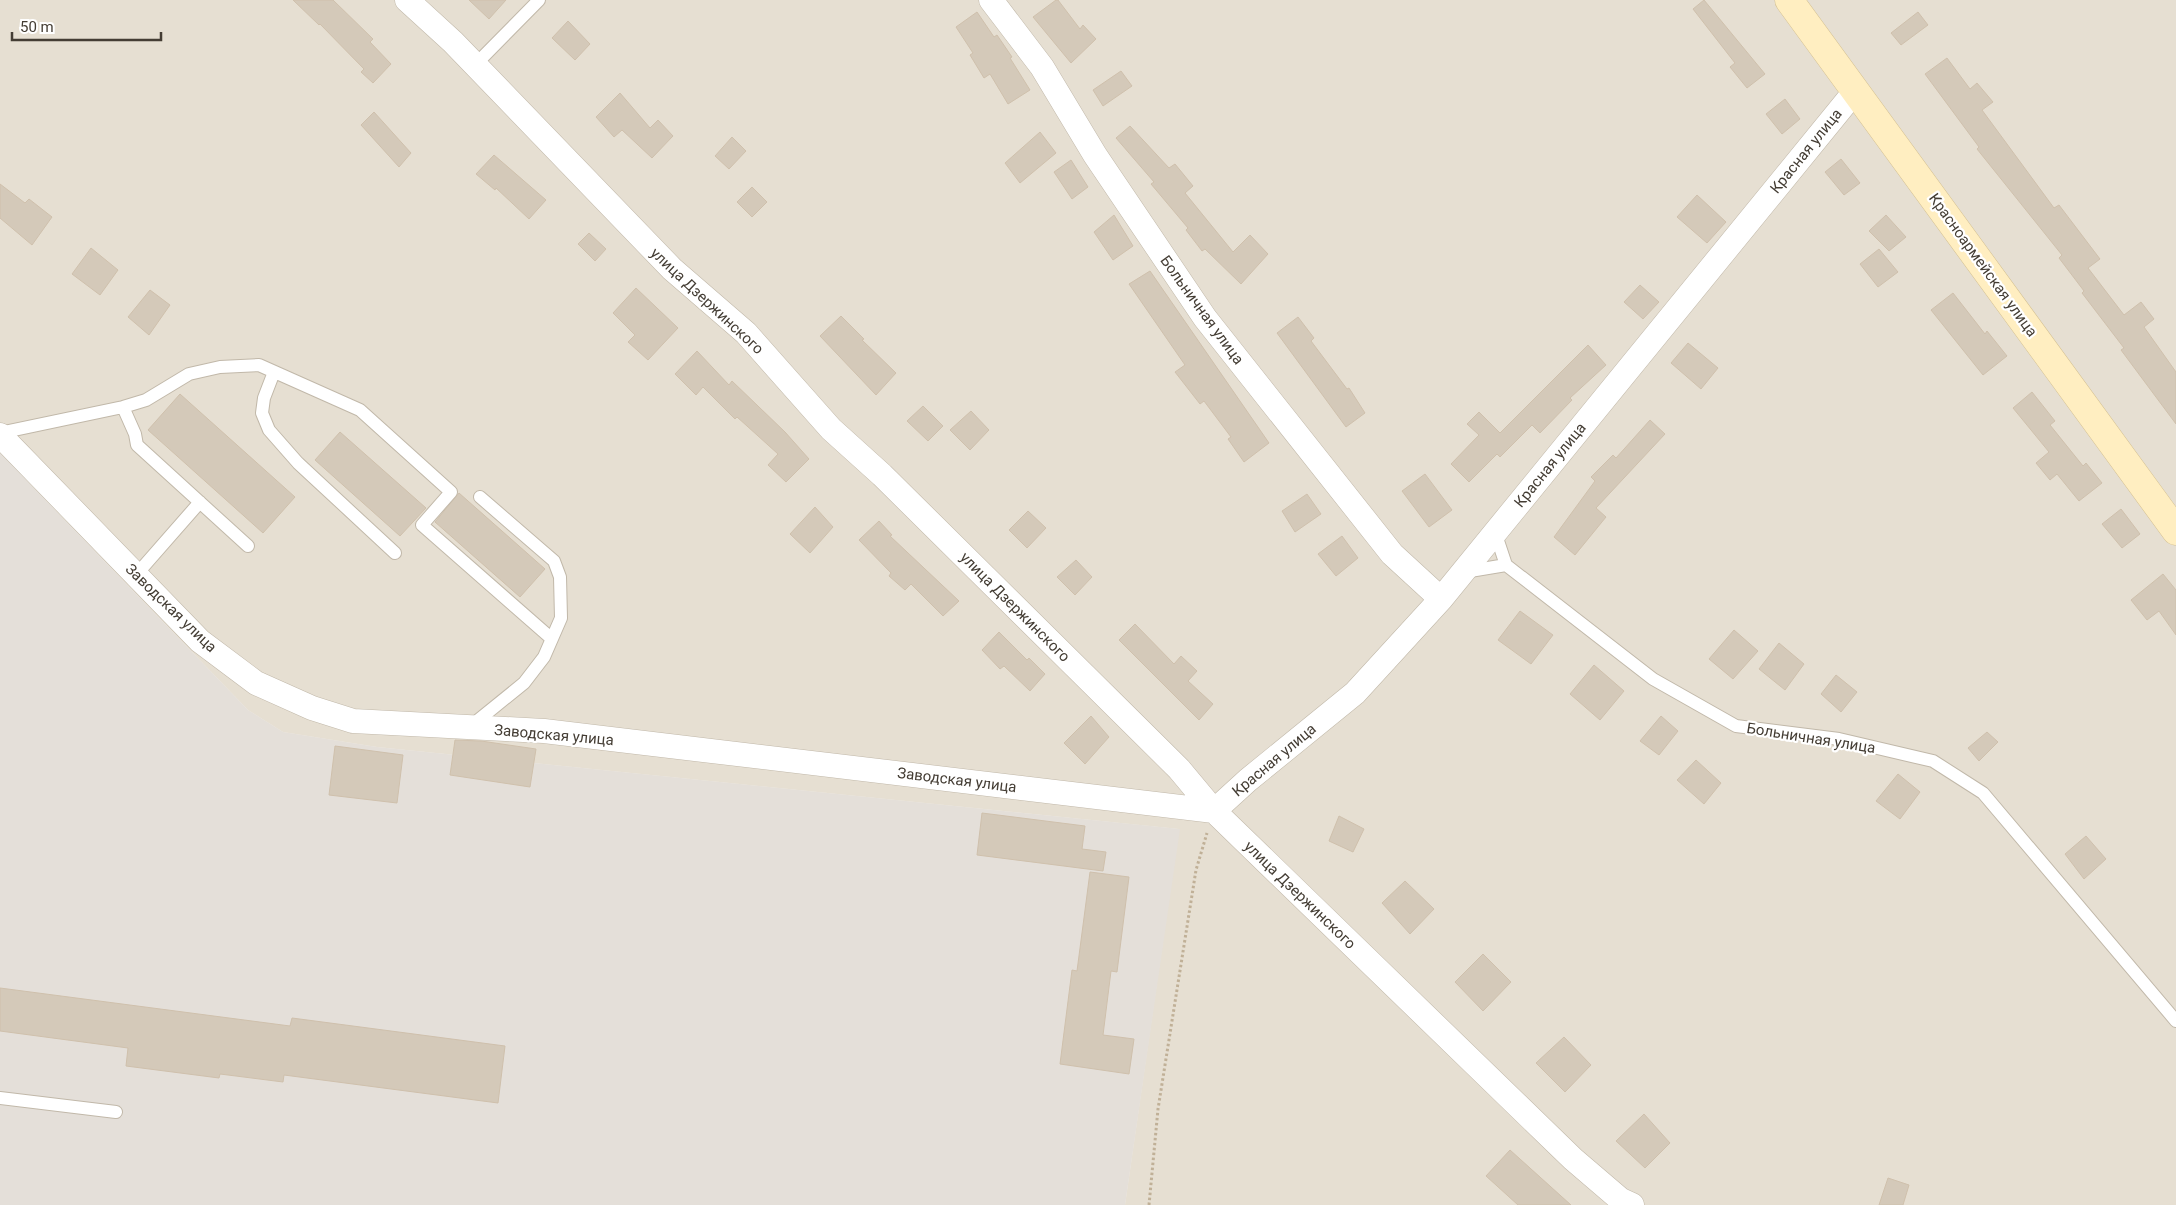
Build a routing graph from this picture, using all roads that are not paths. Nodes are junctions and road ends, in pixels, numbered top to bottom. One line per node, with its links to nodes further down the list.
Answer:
1 (407, 0): 5 (street, улица Дзержинского)
2 (539, 0): 5 (lane)
3 (991, 0): 19 (street, Больничная улица)
4 (1789, 0): 6 (main road, Красноармейская улица)
5 (475, 65): 22 (street, улица Дзержинского)
6 (1856, 90): 12 (main road, Красноармейская улица); 13 (street, Красная улица)
7 (274, 372): 8 (lane); 15 (lane); 20 (lane)
8 (123, 407): 9 (lane); 11 (lane)
9 (0, 434): 18 (street, Заводская улица)
10 (480, 497): 20 (lane)
11 (200, 502): 14 (lane); 18 (lane)
12 (2176, 531)
13 (1495, 532): 16 (lane); 17 (street, Красная улица)
14 (248, 546)
15 (395, 553)
16 (1506, 565): 17 (lane); 23 (lane, Больничная улица)
17 (1463, 572): 19 (street, Красная улица)
18 (136, 575): 21 (street, Заводская улица)
19 (1441, 599): 22 (street, Красная улица)
20 (552, 639): 21 (lane)
21 (468, 728): 22 (street, Заводская улица)
22 (1214, 811): 26 (street, улица Дзержинского)
23 (2176, 1021)
24 (0, 1098): 25 (lane)
25 (116, 1112)
26 (1632, 1205)

